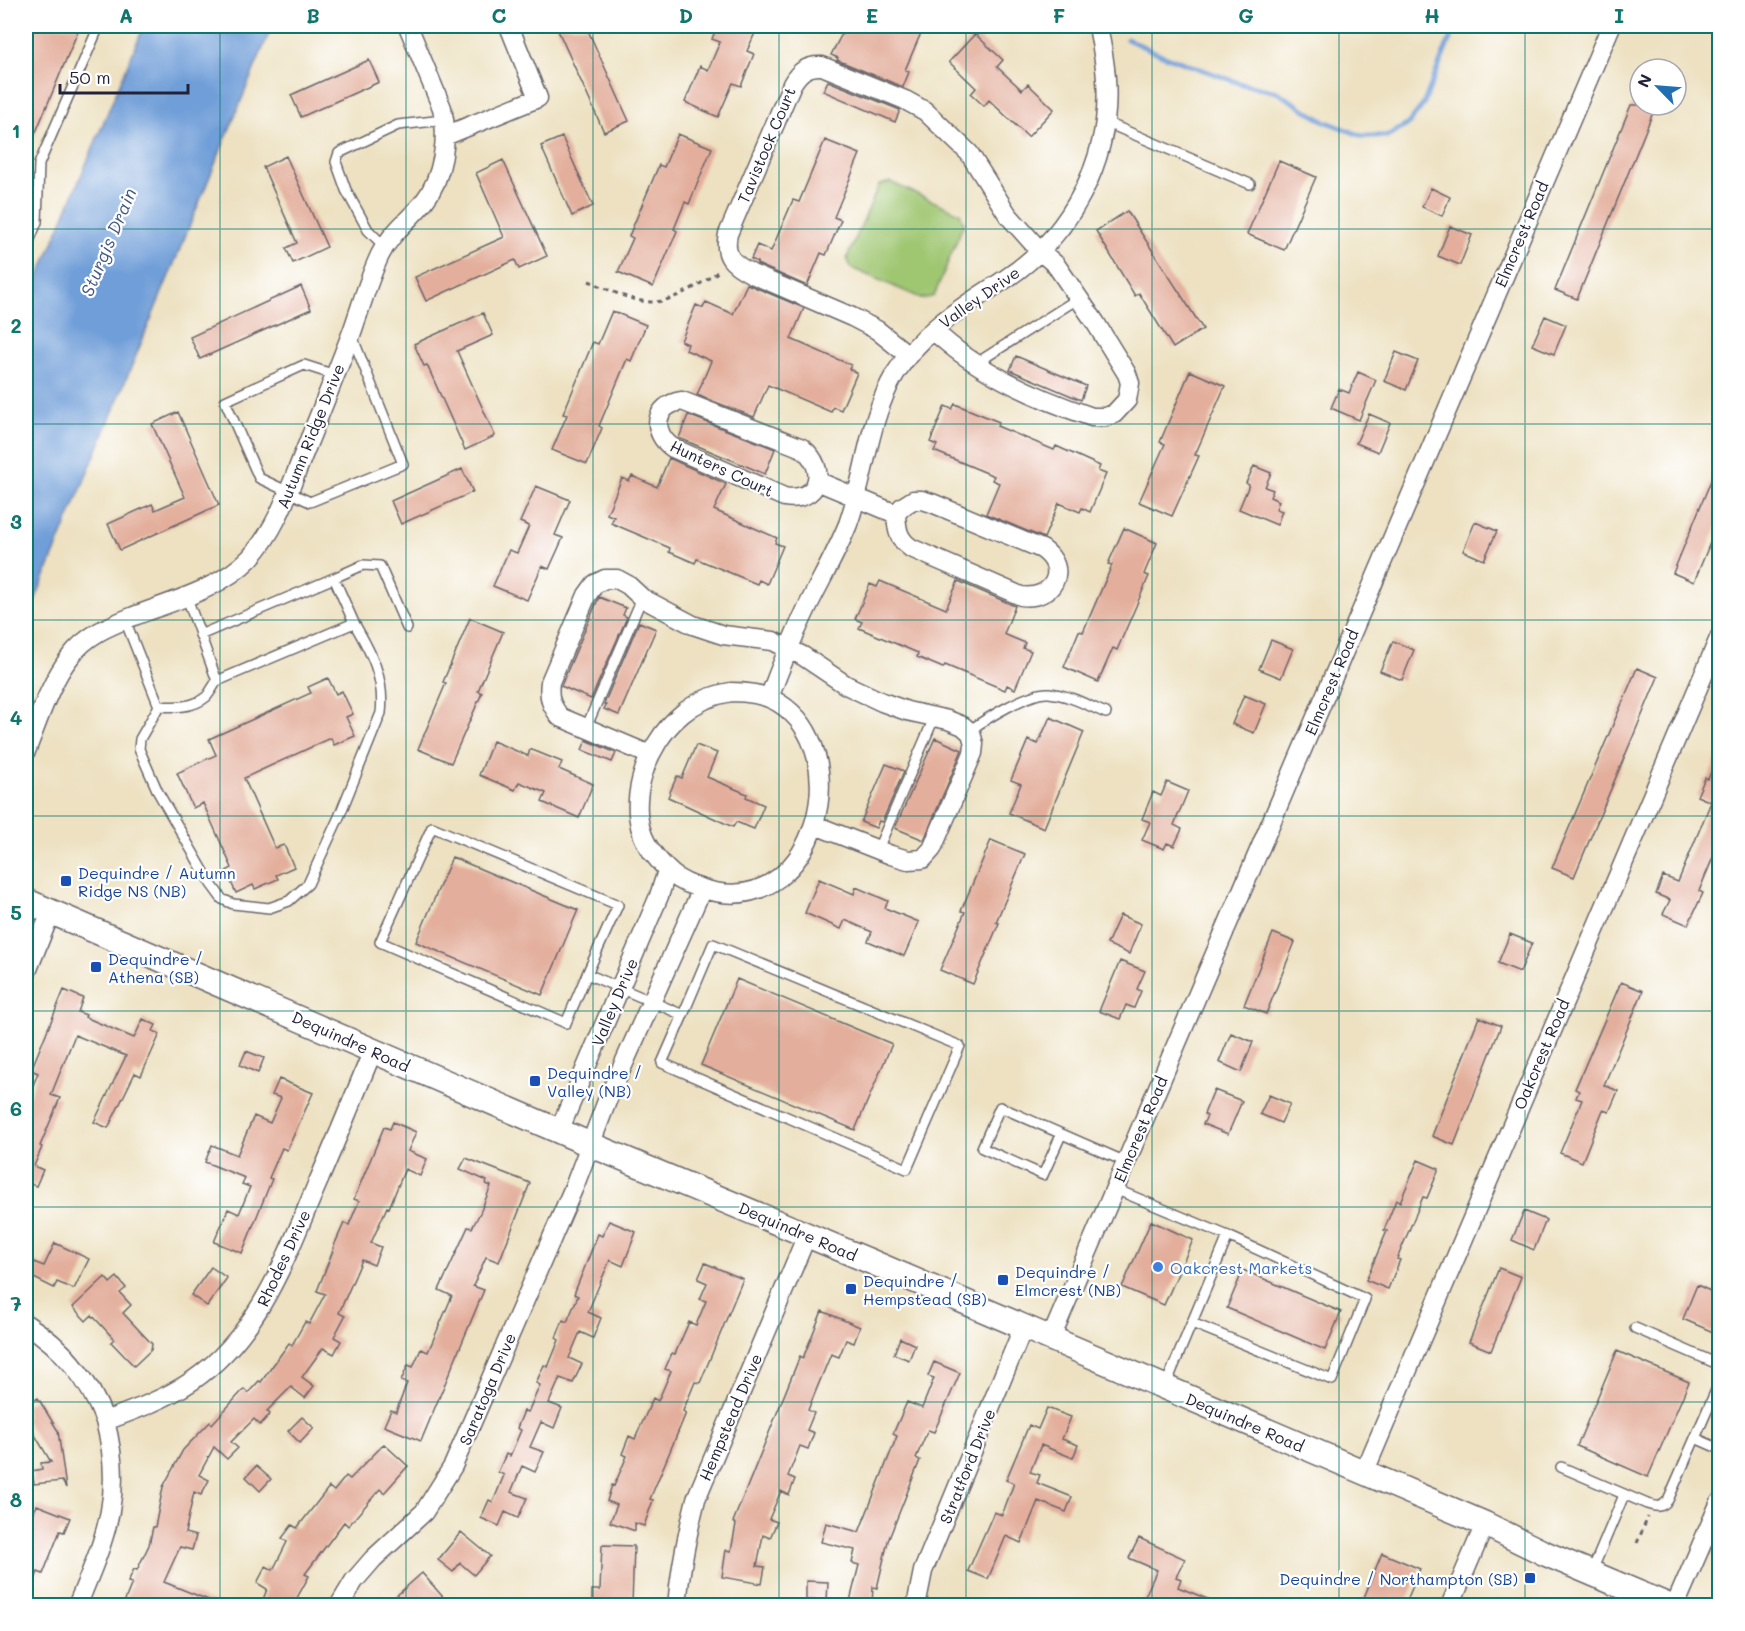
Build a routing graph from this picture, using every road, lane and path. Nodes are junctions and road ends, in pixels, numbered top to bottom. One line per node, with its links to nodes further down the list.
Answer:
1 (99, 26): 10 (lane)
2 (408, 26): 7 (street, Autumn Ridge Drive)
3 (509, 26): 7 (street)
4 (1098, 26): 6 (street, Valley Drive)
5 (1611, 26): 59 (street, Elmcrest Road)
6 (1105, 122): 8 (lane); 13 (street, Valley Drive)
7 (445, 128): 11 (street, Autumn Ridge Drive); 11 (lane)
8 (1250, 184)
9 (26, 217): 10 (lane)
10 (37, 222): 12 (lane)
11 (385, 246): 18 (street, Autumn Ridge Drive)
12 (26, 249)
13 (1040, 251): 14 (street, Tavistock Court); 16 (street); 17 (street, Valley Drive)
14 (732, 261): 15 (path); 19 (street)
15 (589, 281)
16 (1079, 297): 20 (lane); 20 (street)
17 (933, 330): 19 (street, Valley Drive); 20 (street)
18 (351, 333): 21 (street, Autumn Ridge Drive); 23 (lane)
19 (908, 355): 24 (street, Valley Drive)
20 (975, 364)
21 (335, 375): 23 (street, Autumn Ridge Drive); 23 (lane)
22 (817, 481): 22 (street, Hunters Court); 24 (street)
23 (289, 490): 27 (street, Autumn Ridge Drive)
24 (857, 498): 25 (street); 34 (street, Valley Drive)
25 (896, 514): 25 (street)
26 (334, 578): 30 (lane); 31 (lane); 32 (lane)
27 (186, 595): 29 (street, Autumn Ridge Drive); 32 (lane)
28 (642, 598): 34 (street); 40 (lane); 40 (street)
29 (125, 620): 37 (lane); 42 (street, Autumn Ridge Drive)
30 (354, 623): 35 (lane); 37 (lane)
31 (407, 628)
32 (200, 634): 35 (lane)
33 (1719, 636): 75 (street, Oakcrest Road)
34 (789, 649): 36 (street, Valley Drive); 39 (street)
35 (217, 681): 37 (lane)
36 (769, 698): 43 (street); 44 (street)
37 (159, 706)
38 (1106, 713): 41 (lane)
39 (934, 718): 41 (street); 45 (lane)
40 (586, 728): 43 (street)
41 (969, 731): 45 (street)
42 (26, 751)
43 (650, 754): 46 (street)
44 (815, 825): 45 (street); 47 (street)
45 (878, 849)
46 (667, 871): 47 (street); 52 (street, Valley Drive)
47 (702, 889): 53 (street, Valley Drive)
48 (26, 901): 49 (main road, Dequindre Road)
49 (51, 912): 50 (street); 55 (main road, Dequindre Road)
50 (26, 974)
51 (587, 974): 51 (lane); 52 (lane)
52 (620, 989): 53 (lane); 56 (street, Valley Drive)
53 (651, 1002): 54 (lane); 58 (street, Valley Drive)
54 (682, 1015): 54 (lane)
55 (373, 1050): 56 (main road, Dequindre Road); 71 (street, Rhodes Drive)
56 (559, 1131): 58 (main road, Dequindre Road)
57 (1061, 1135): 57 (lane); 59 (lane)
58 (590, 1144): 61 (main road, Dequindre Road); 83 (street, Saratoga Drive)
59 (1126, 1162): 60 (street, Elmcrest Road)
60 (1114, 1189): 62 (lane); 67 (street, Elmcrest Road)
61 (807, 1235): 65 (main road, Dequindre Road); 84 (street, Hempstead Drive)
62 (1228, 1236): 63 (lane); 63 (lane)
63 (1192, 1323): 70 (lane)
64 (26, 1324): 71 (street)
65 (1023, 1328): 67 (main road, Dequindre Road); 85 (street, Stratford Drive)
66 (1635, 1328): 68 (lane)
67 (1051, 1338): 70 (main road, Dequindre Road)
68 (1719, 1365)
69 (1719, 1381): 72 (lane)
70 (1166, 1388): 75 (main road, Dequindre Road)
71 (105, 1421): 82 (street)
72 (1695, 1438): 73 (lane); 76 (lane)
73 (1719, 1449)
74 (1561, 1467): 76 (lane)
75 (1364, 1473): 79 (main road, Dequindre Road)
76 (1624, 1495): 81 (lane)
77 (1717, 1514): 88 (street)
78 (1648, 1517): 80 (path)
79 (1485, 1524): 81 (main road, Dequindre Road); 86 (street)
80 (1637, 1543)
81 (1591, 1573): 87 (main road, Dequindre Road)
82 (76, 1605)
83 (339, 1605)
84 (677, 1605)
85 (916, 1605)
86 (1450, 1605)
87 (1669, 1605)
88 (1675, 1605)

